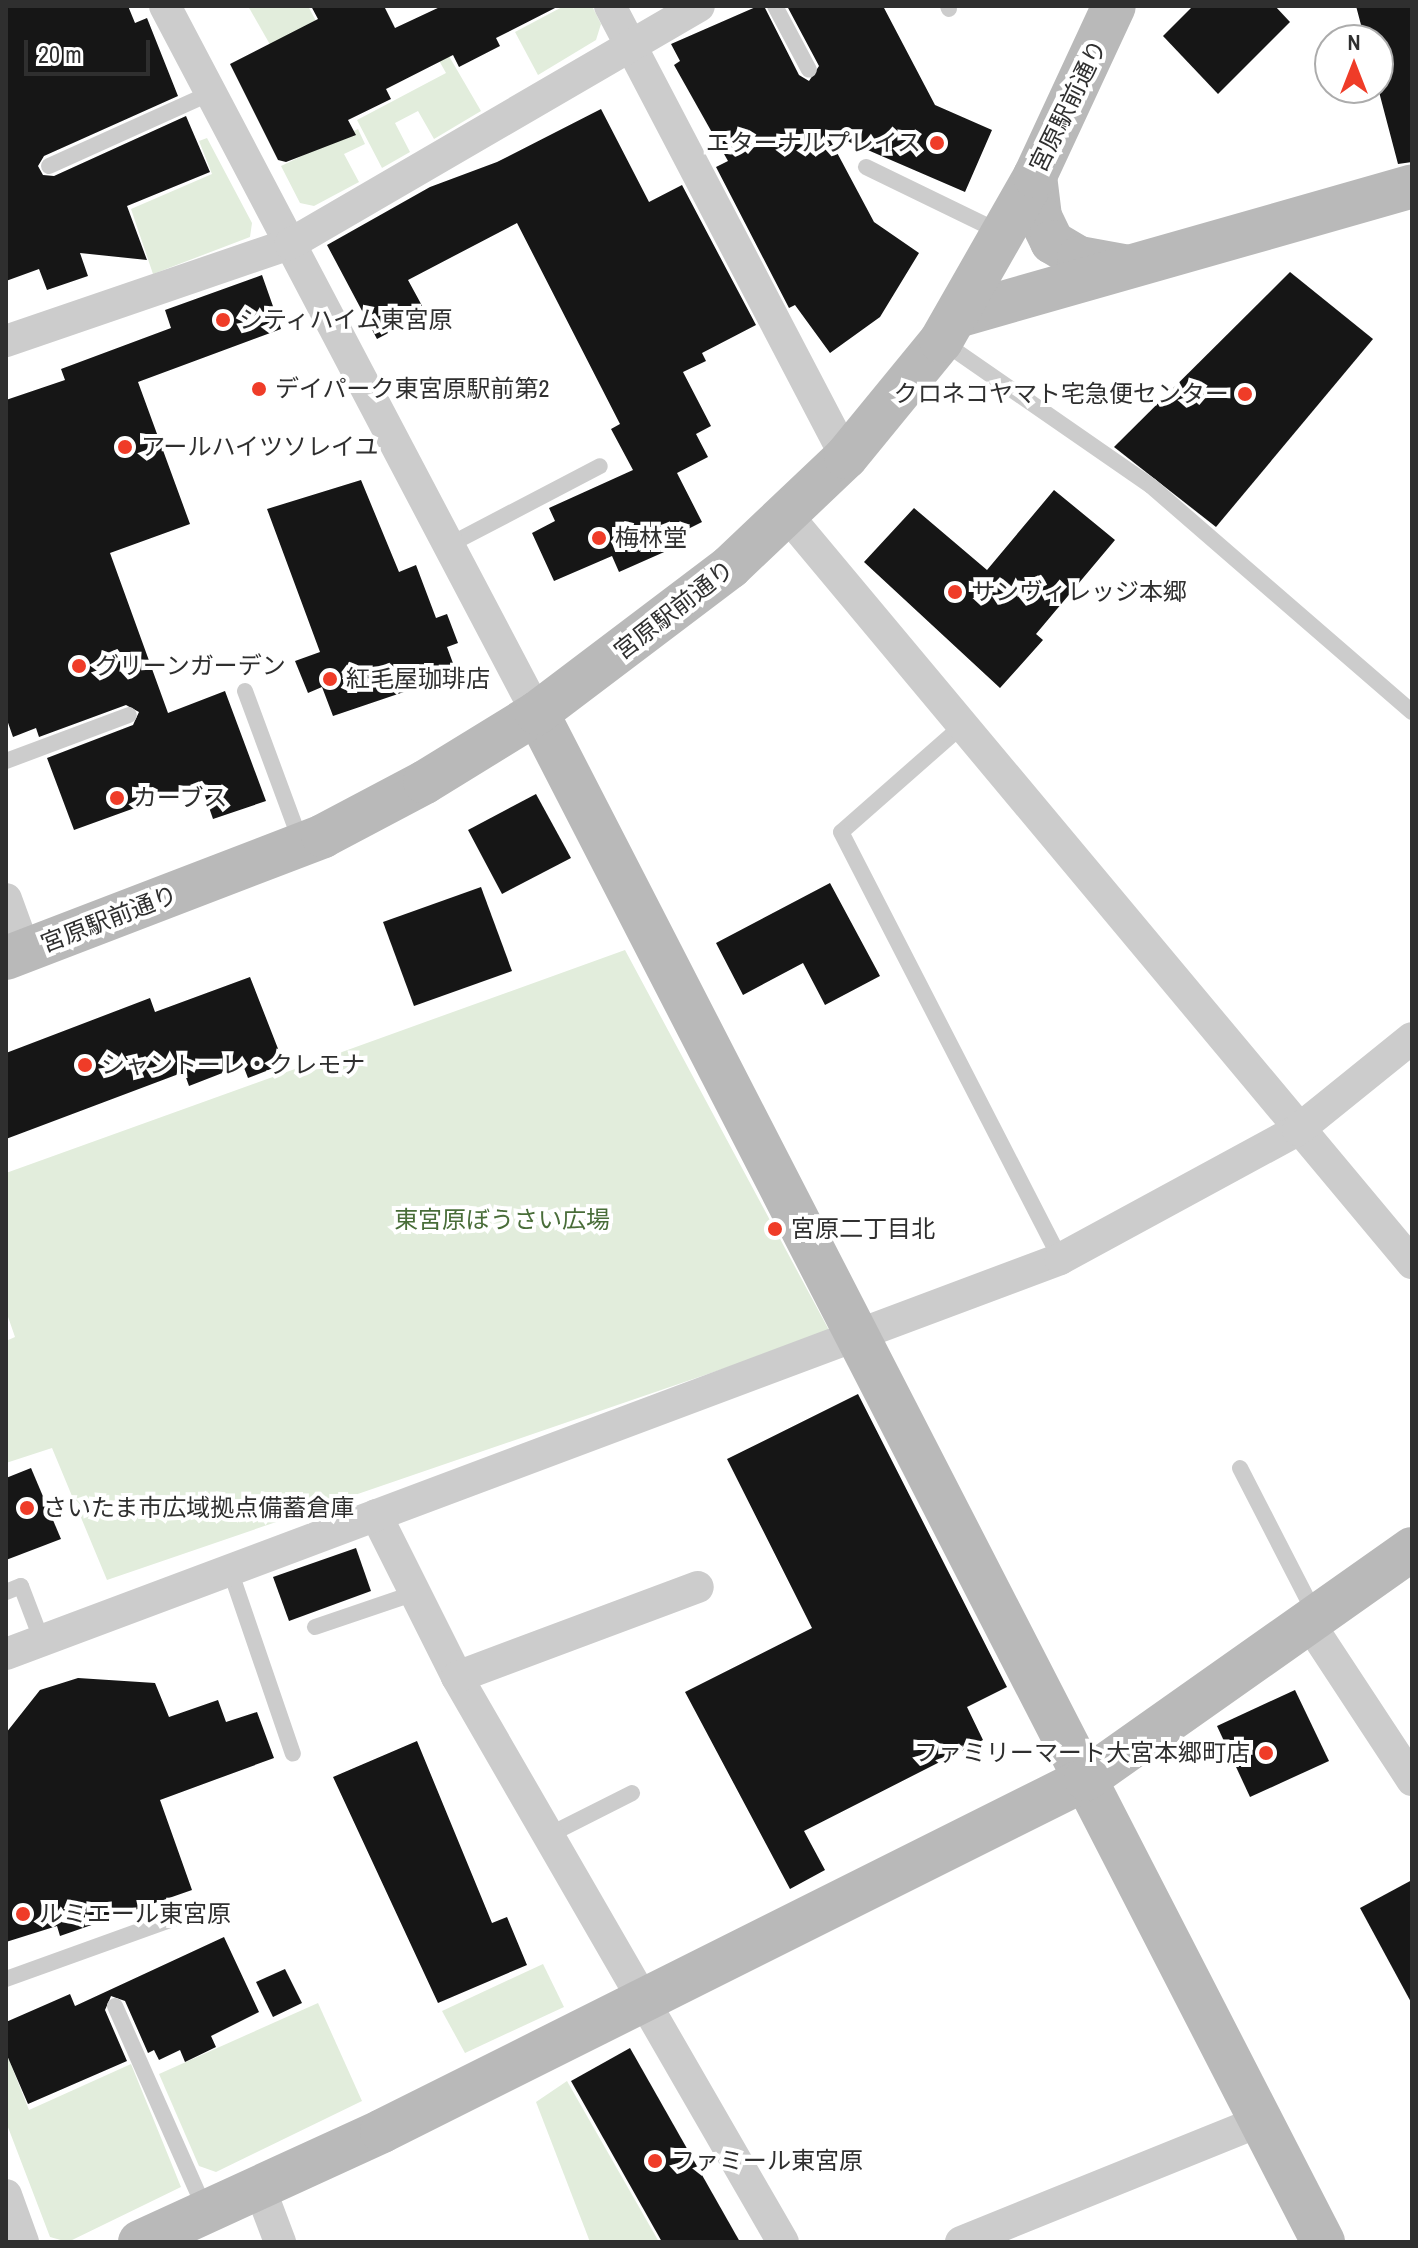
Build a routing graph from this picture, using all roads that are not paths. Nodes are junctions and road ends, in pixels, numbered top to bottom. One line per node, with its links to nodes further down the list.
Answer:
1 (165, 6): 8 (street)
2 (610, 6): 6 (street)
3 (699, 6): 6 (street)
4 (775, 6): 7 (lane)
5 (1114, 6): 11 (street, 宮原駅前通り)
6 (631, 45): 14 (street); 18 (street)
7 (809, 70)
8 (211, 93): 9 (lane); 14 (street)
9 (49, 166)
10 (866, 167): 13 (lane)
11 (1035, 176): 13 (street, 宮原駅前通り); 15 (street)
12 (1409, 189): 15 (street)
13 (1003, 234): 16 (street, 宮原駅前通り)
14 (290, 244): 17 (street); 21 (street)
15 (1126, 267): 16 (street)
16 (949, 329): 18 (street, 宮原駅前通り); 23 (lane)
17 (6, 341)
18 (846, 457): 20 (street, 宮原駅前通り)
19 (600, 466): 21 (lane)
20 (787, 515): 24 (street, 宮原駅前通り); 26 (street)
21 (449, 545): 24 (street)
22 (245, 691): 28 (lane)
23 (1412, 712)
24 (537, 713): 28 (street, 宮原駅前通り); 35 (street)
25 (129, 715): 27 (lane)
26 (963, 725): 32 (street); 33 (lane)
27 (6, 761)
28 (302, 844): 30 (street, 宮原駅前通り)
29 (6, 899): 30 (street)
30 (16, 954)
31 (1412, 1038): 32 (street)
32 (1298, 1130): 33 (street); 34 (street)
33 (1060, 1259): 35 (street)
34 (1412, 1263)
35 (860, 1334): 37 (street); 49 (street)
36 (1240, 1468): 43 (lane)
37 (376, 1515): 39 (street); 42 (street)
38 (1412, 1549): 43 (street)
39 (230, 1570): 45 (street); 48 (lane)
40 (698, 1587): 47 (street)
41 (6, 1592): 45 (lane)
42 (415, 1593): 44 (lane); 47 (street)
43 (1313, 1620): 49 (street); 50 (street)
44 (315, 1627)
45 (42, 1641): 46 (street)
46 (6, 1654)
47 (457, 1677): 52 (street)
48 (293, 1754)
49 (1086, 1779): 55 (street); 57 (street)
50 (1412, 1780)
51 (632, 1793): 52 (lane)
52 (549, 1835): 55 (street)
53 (198, 1910): 54 (lane)
54 (6, 1979)
55 (644, 2001): 58 (street); 64 (street)
56 (115, 2006): 60 (lane)
57 (1260, 2121): 65 (street); 66 (street)
58 (260, 2189): 60 (street); 63 (street)
59 (6, 2195): 61 (street)
60 (207, 2213): 62 (street)
61 (23, 2242)
62 (140, 2242)
63 (280, 2242)
64 (783, 2242)
65 (961, 2242)
66 (1323, 2242)

